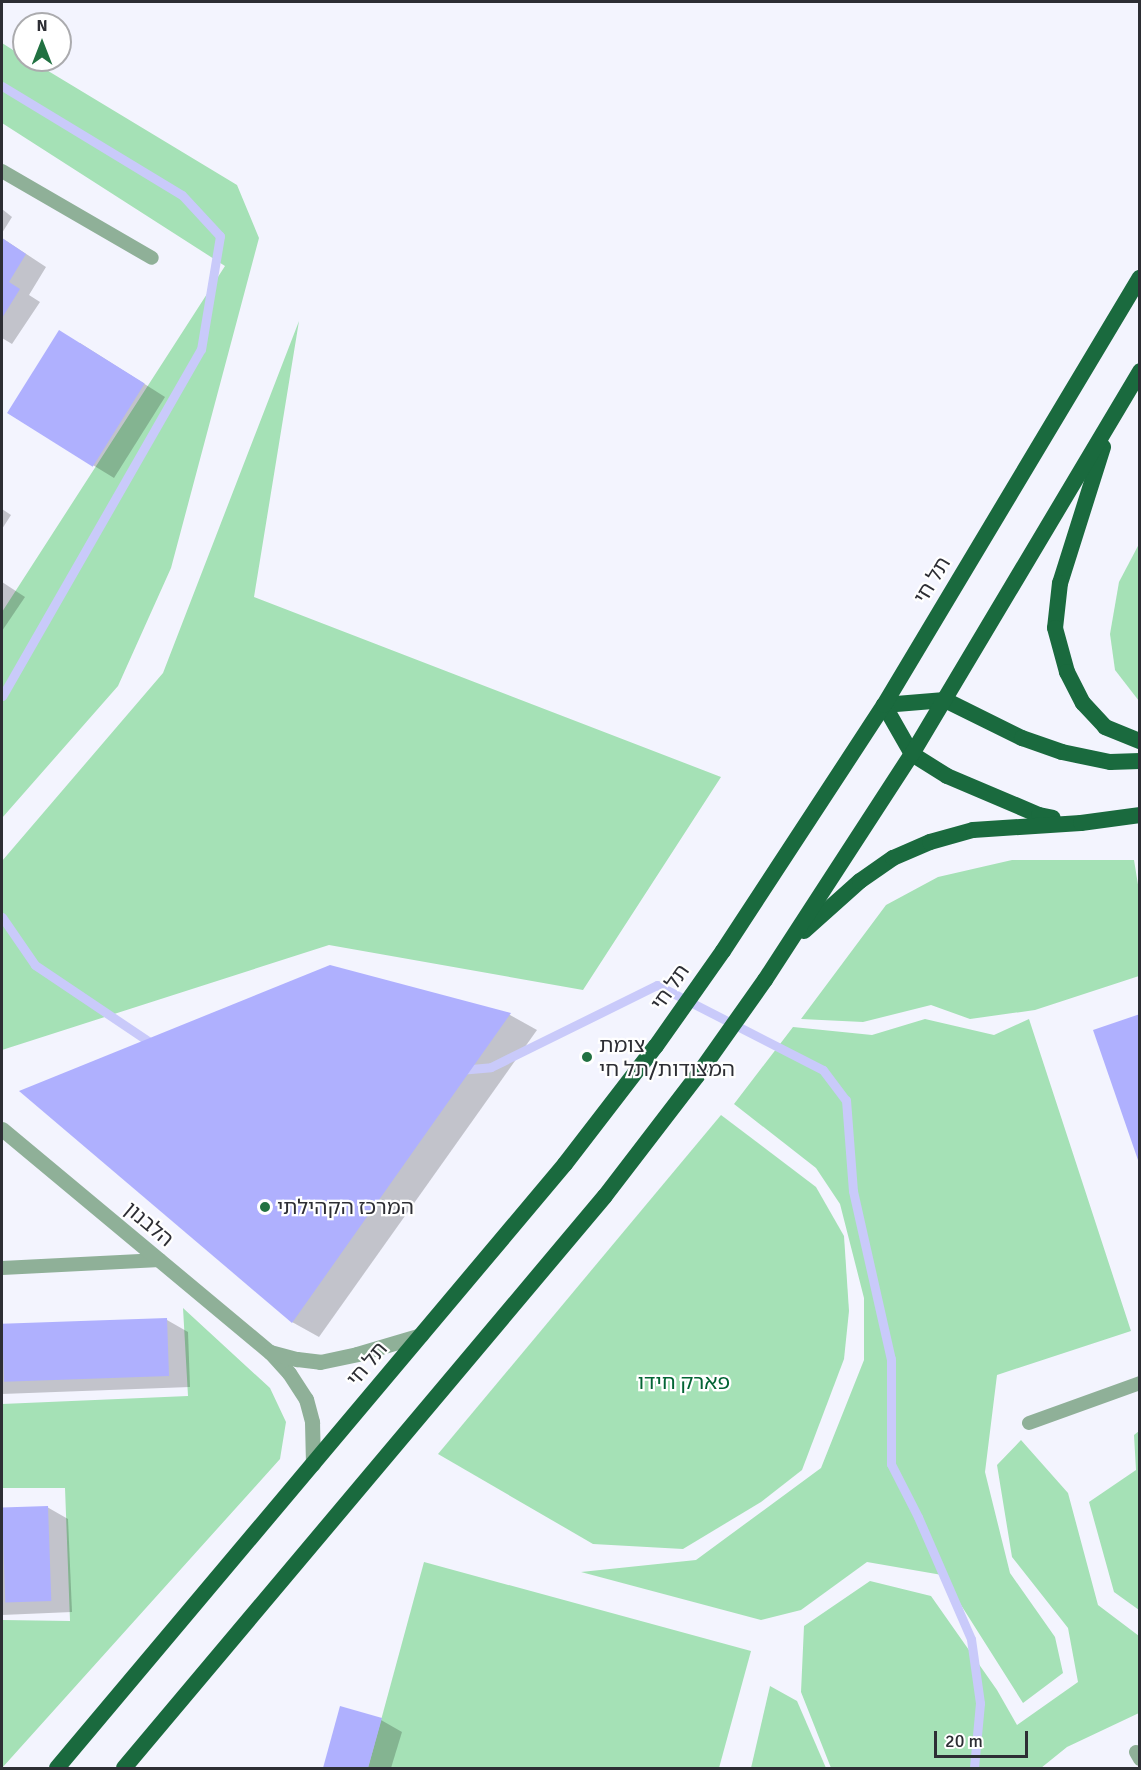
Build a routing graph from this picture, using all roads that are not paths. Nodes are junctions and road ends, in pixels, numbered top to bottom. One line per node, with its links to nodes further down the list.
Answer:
1 (2, 171): 2 (lane)
2 (152, 258)
3 (1140, 278): 7 (highway, תל חי)
4 (1140, 371): 5 (highway)
5 (1112, 419): 6 (highway); 8 (highway)
6 (945, 700): 7 (highway); 9 (highway); 10 (highway)
7 (884, 705): 9 (highway); 17 (highway, תל חי)
8 (1140, 741)
9 (912, 754): 12 (highway); 13 (highway)
10 (1140, 761)
11 (1140, 815): 12 (highway)
12 (1081, 823): 13 (highway)
13 (788, 945): 23 (highway)
14 (2, 1129): 15 (street, הלבנון)
15 (160, 1260): 16 (lane); 18 (street, הלבנון)
16 (2, 1268)
17 (421, 1335): 18 (street, הלבנון); 21 (highway, תל חי)
18 (270, 1352): 21 (street, הלבנון)
19 (1140, 1383): 20 (lane)
20 (1029, 1423)
21 (313, 1464): 22 (highway, תל חי)
22 (57, 1768)
23 (124, 1768)

